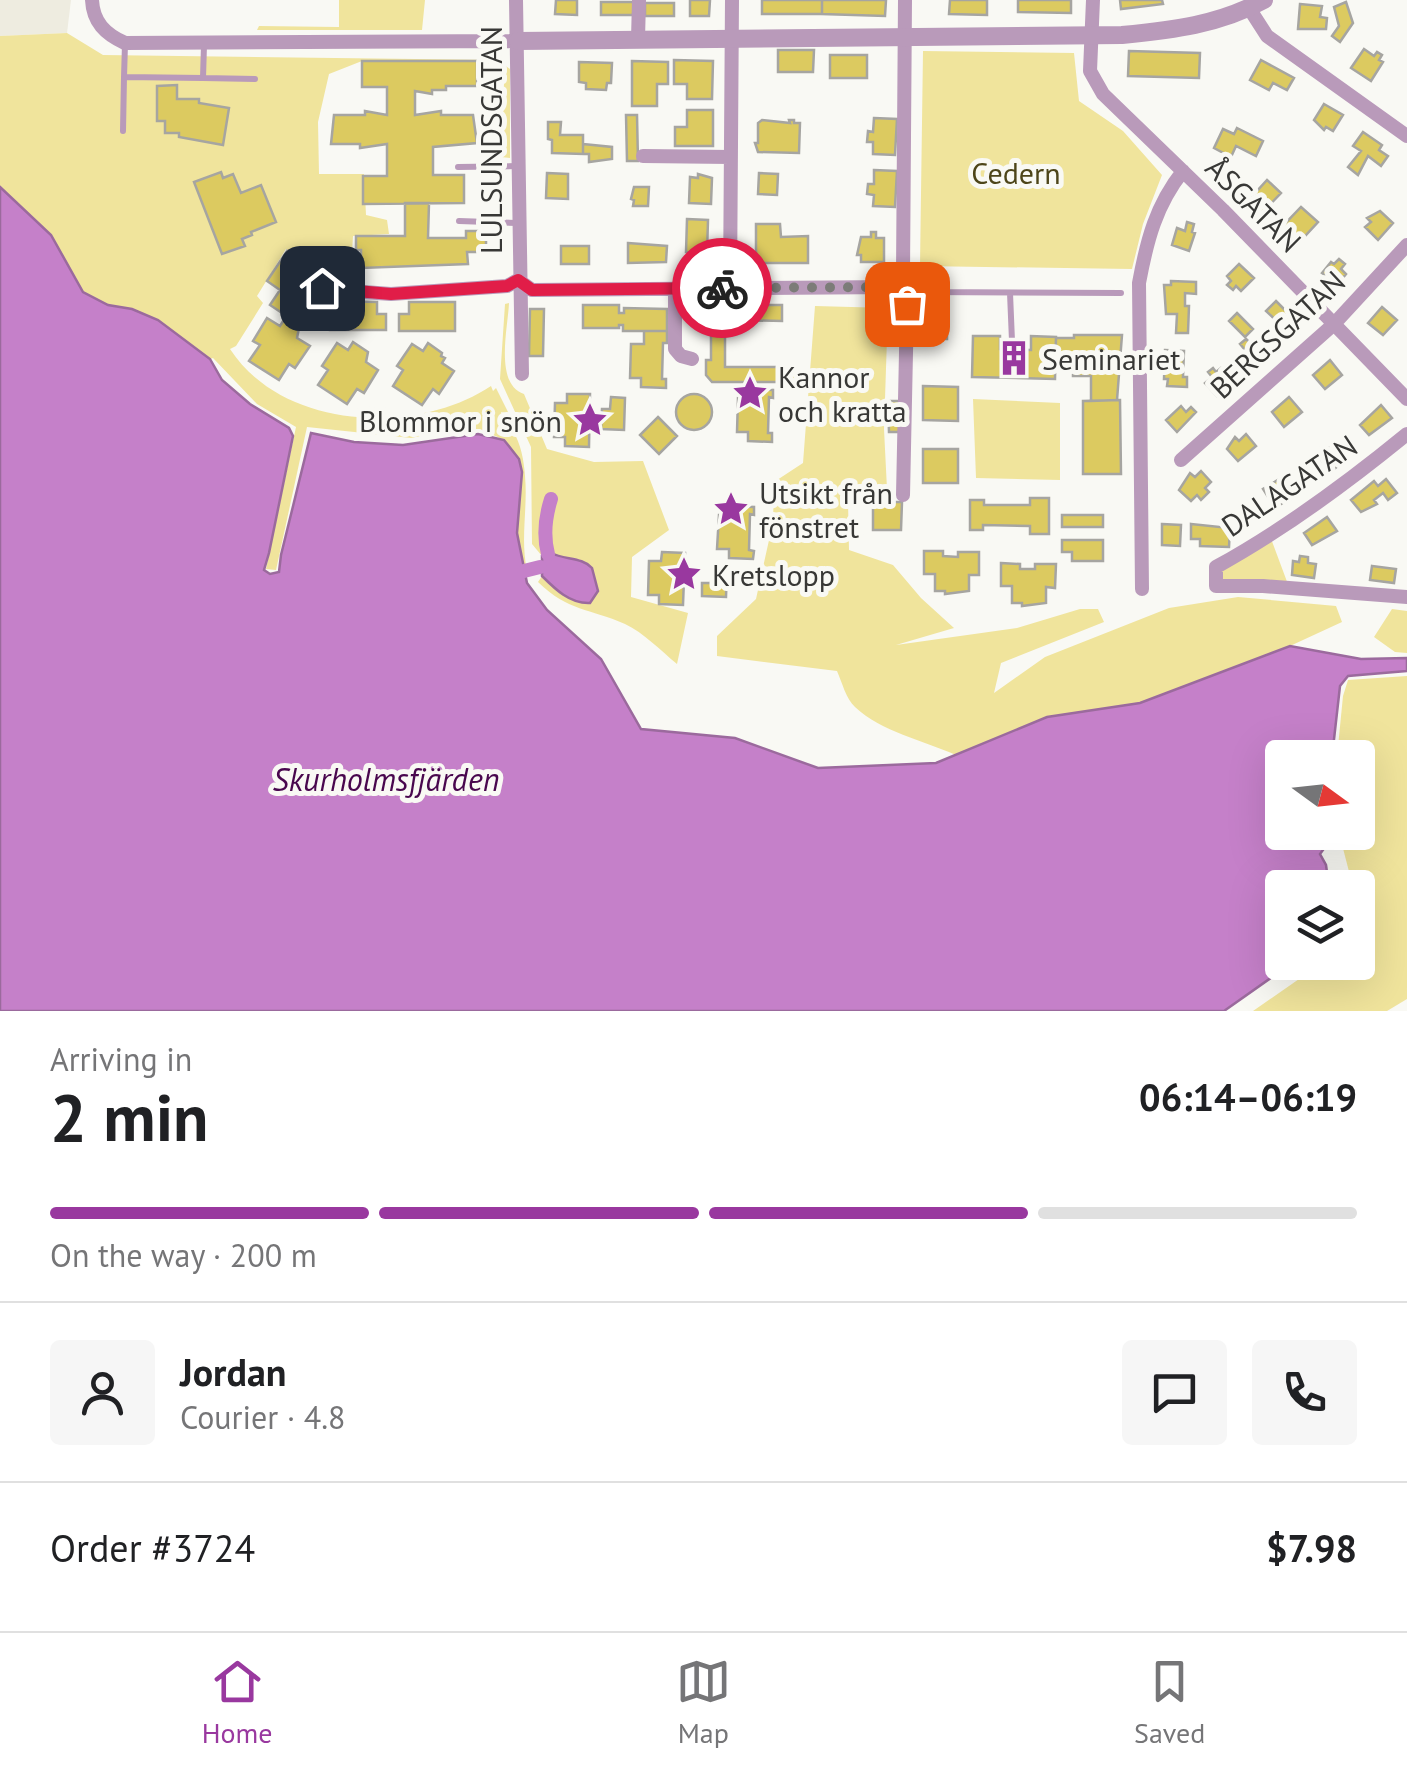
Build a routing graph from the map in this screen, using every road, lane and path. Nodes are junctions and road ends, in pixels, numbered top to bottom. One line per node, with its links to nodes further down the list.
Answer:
1 (92, 0): 13 (street)
2 (516, 0): 12 (street, LULSUNDSGATAN)
3 (639, 0): 11 (street)
4 (732, 0): 10 (street)
5 (905, 0): 9 (street)
6 (1093, 0): 8 (street, ÅSGATAN)
7 (1256, 4): 8 (street); 19 (street)
8 (1092, 35): 9 (street); 24 (street, ÅSGATAN)
9 (904, 37): 10 (street); 29 (street)
10 (732, 39): 11 (street); 21 (street)
11 (638, 40): 12 (street)
12 (518, 41): 14 (street); 22 (street, LULSUNDSGATAN)
13 (125, 43): 14 (street); 15 (lane)
14 (204, 44): 16 (lane)
15 (124, 77): 16 (lane); 18 (lane)
16 (203, 78): 17 (lane)
17 (254, 79)
18 (123, 131)
19 (1407, 136)
20 (643, 156): 21 (street)
21 (730, 157): 31 (street)
22 (519, 166): 23 (lane); 26 (street, LULSUNDSGATAN)
23 (458, 167)
24 (1183, 170): 35 (street, ÅSGATAN); 43 (street)
25 (458, 221): 26 (lane)
26 (519, 223): 28 (street, LULSUNDSGATAN)
27 (1407, 245): 35 (street, BERGSGATAN)
28 (518, 280): 30 (street); 32 (street); 38 (street, LULSUNDSGATAN)
29 (896, 287): 31 (street); 33 (lane); 42 (street)
30 (322, 288)
31 (730, 288): 32 (street)
32 (675, 289): 37 (street)
33 (1010, 293): 34 (lane); 36 (lane)
34 (1122, 293)
35 (1334, 324): 39 (street, ÅSGATAN); 41 (street, BERGSGATAN)
36 (1012, 341)
37 (692, 359)
38 (522, 374)
39 (1407, 399)
40 (1407, 434): 44 (street, DALAGATAN)
41 (1181, 460)
42 (902, 494)
43 (1142, 589)
44 (1407, 597)

